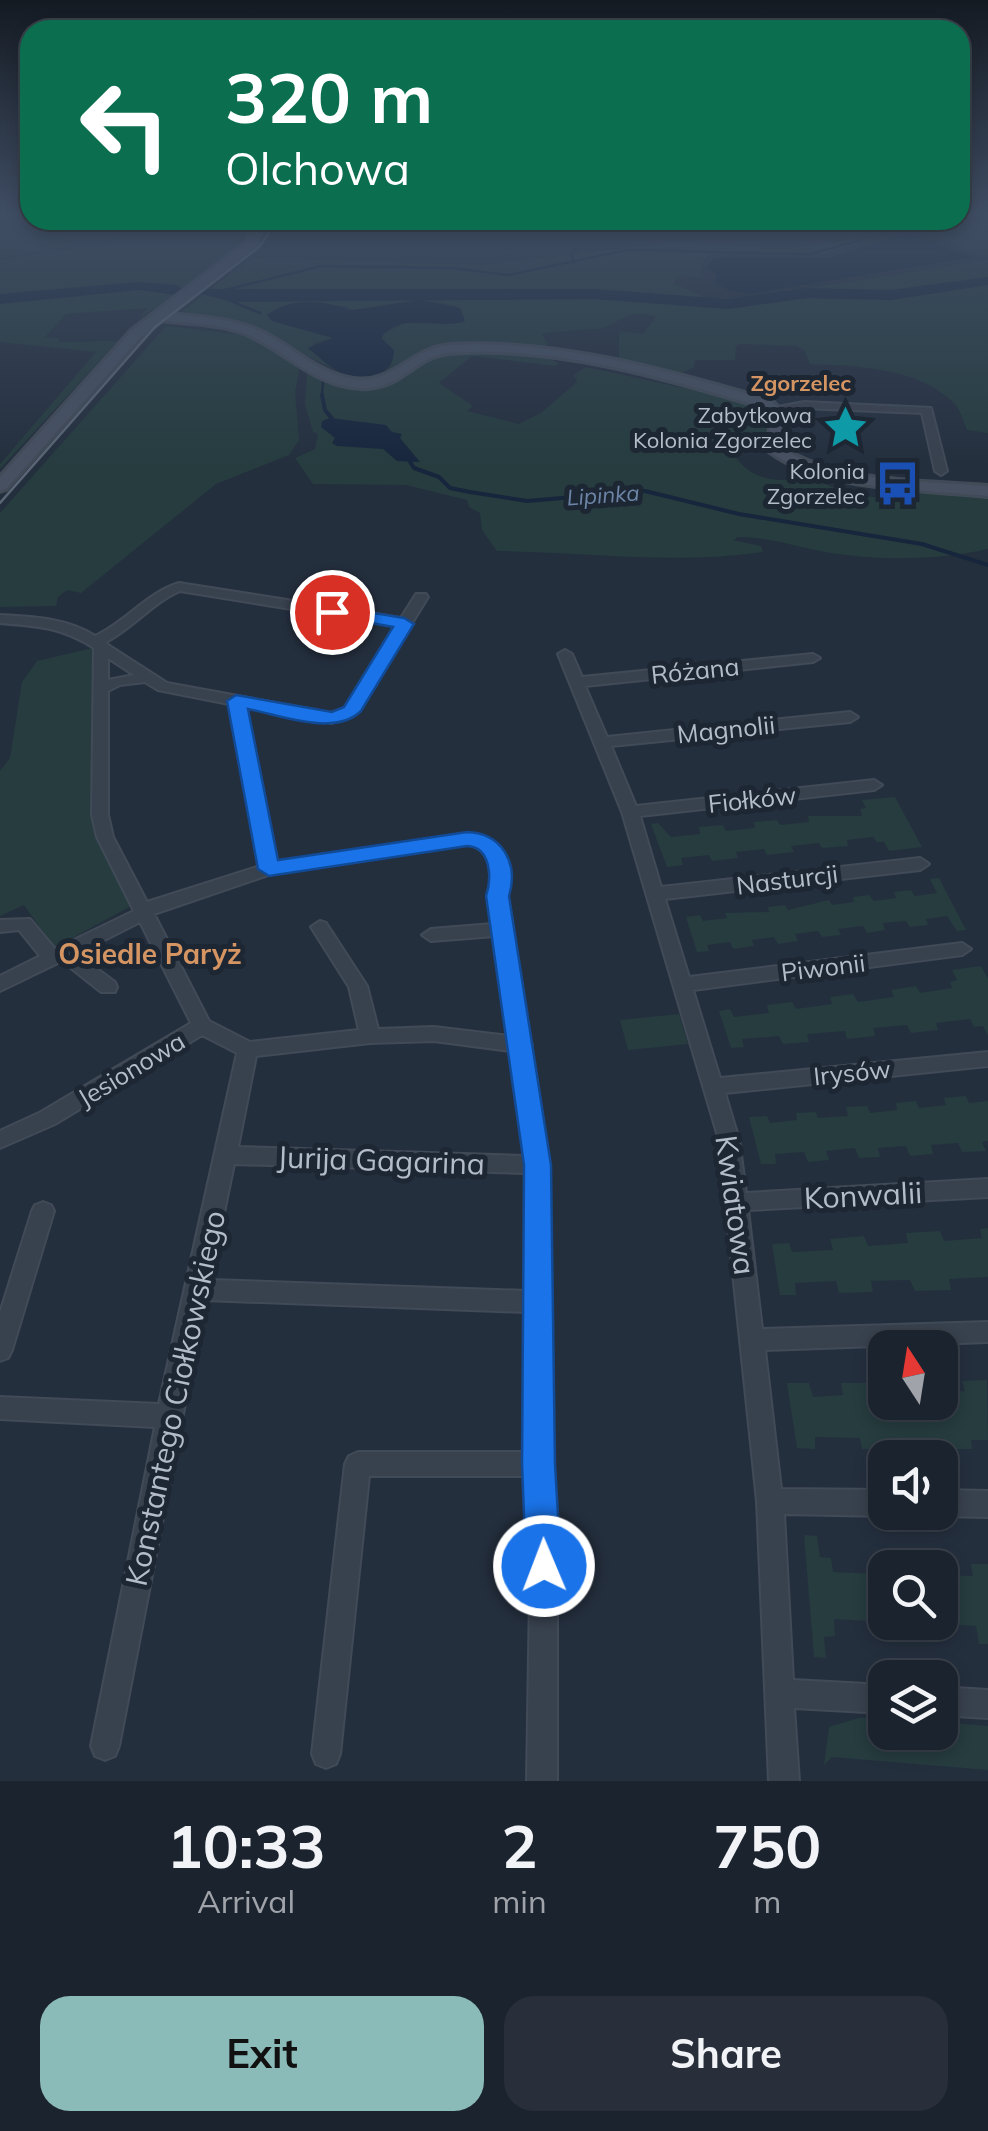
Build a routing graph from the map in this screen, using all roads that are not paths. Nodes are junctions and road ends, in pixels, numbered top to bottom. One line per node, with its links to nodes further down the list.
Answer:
1 (178, 299): 2 (street)
2 (156, 316): 3 (street); 5 (street)
3 (774, 409): 4 (street); 6 (street)
4 (942, 471)
5 (0, 486)
6 (988, 491)
7 (420, 598): 9 (street)
8 (0, 619): 10 (street)
9 (404, 624): 10 (street); 16 (street)
10 (98, 643): 13 (street); 15 (street, Jesionowa)
11 (565, 654): 14 (street, Kwiatowa)
12 (813, 658): 14 (street, Różana)
13 (143, 678): 15 (street); 16 (street)
14 (577, 682): 18 (street, Kwiatowa)
15 (100, 689): 24 (street, Jesionowa)
16 (236, 701): 22 (street)
17 (850, 716): 18 (street, Magnolii)
18 (602, 742): 20 (street, Kwiatowa)
19 (874, 786): 20 (street, Fiołków)
20 (630, 812): 23 (street, Kwiatowa)
21 (920, 864): 23 (street, Nasturcji)
22 (269, 869): 24 (street); 27 (street)
23 (654, 894): 32 (street, Kwiatowa)
24 (145, 911): 30 (street); 34 (street, Jesionowa)
25 (0, 926): 30 (street)
26 (320, 927): 35 (street)
27 (503, 929): 28 (street); 36 (street)
28 (431, 934)
29 (962, 949): 32 (street, Piwonii)
30 (59, 957): 31 (street); 33 (street)
31 (0, 984)
32 (684, 984): 39 (street, Kwiatowa)
33 (108, 987)
34 (202, 1026): 37 (street); 40 (street, Jesionowa)
35 (370, 1036): 36 (street); 37 (street)
36 (522, 1044): 42 (street)
37 (248, 1050): 41 (street, Konstantego Ciołkowskiego)
38 (988, 1059): 39 (street, Irysów)
39 (715, 1086): 44 (street, Kwiatowa)
40 (0, 1140)
41 (225, 1155): 42 (street, Jurija Gagarina); 46 (street, Konstantego Ciołkowskiego)
42 (537, 1165): 47 (street)
43 (988, 1188): 44 (street, Konwalii)
44 (737, 1202): 49 (street, Kwiatowa)
45 (43, 1211): 50 (street)
46 (199, 1290): 47 (street); 52 (street, Konstantego Ciołkowskiego)
47 (540, 1302): 53 (street)
48 (988, 1332): 49 (street)
49 (753, 1340): 54 (street, Kwiatowa)
50 (0, 1350)
51 (0, 1408): 52 (street)
52 (169, 1416): 62 (street, Konstantego Ciołkowskiego)
53 (538, 1464): 63 (street); 64 (street)
54 (770, 1501): 55 (street); 58 (street, Kwiatowa)
55 (868, 1503)
56 (958, 1503): 57 (street)
57 (988, 1504)
58 (782, 1694): 59 (street); 65 (street, Kwiatowa)
59 (868, 1697)
60 (958, 1702): 61 (street)
61 (988, 1704)
62 (105, 1746)
63 (326, 1754)
64 (542, 1781)
65 (784, 1781)

